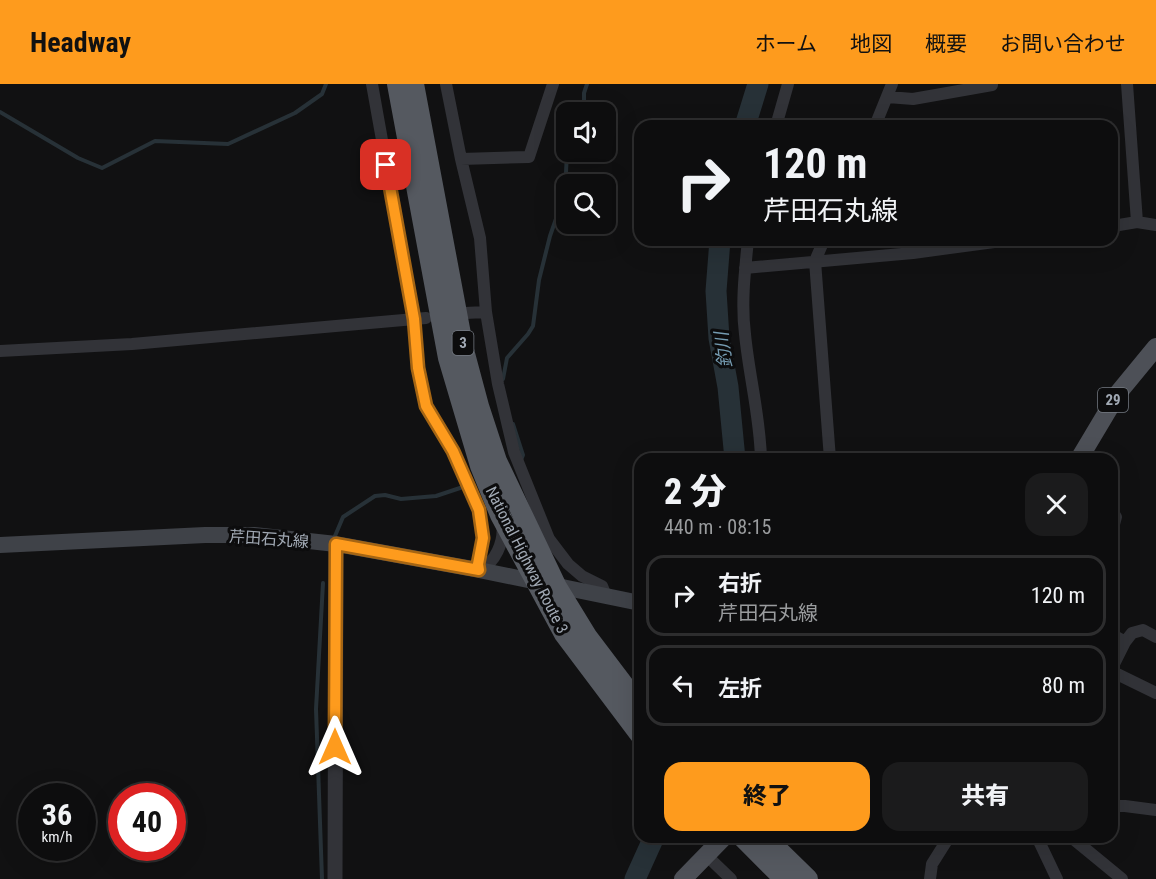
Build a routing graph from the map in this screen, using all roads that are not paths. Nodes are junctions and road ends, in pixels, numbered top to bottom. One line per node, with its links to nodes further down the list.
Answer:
1 (372, 84): 24 (street)
2 (397, 84): 30 (highway, National Highway Route 3 / 3)
3 (414, 84): 35 (highway, National Highway Route 3 / 3)
4 (446, 84): 13 (street)
5 (553, 84): 13 (street)
6 (788, 84): 11 (street)
7 (892, 84): 10 (street)
8 (1127, 84): 14 (street)
9 (992, 85): 10 (street)
10 (888, 97): 12 (street)
11 (778, 120)
12 (878, 120)
13 (461, 159): 22 (street)
14 (1137, 222): 15 (street); 16 (street)
15 (1118, 224)
16 (1156, 225)
17 (747, 246): 21 (street)
18 (821, 246): 20 (street)
19 (968, 246): 20 (street)
20 (815, 261): 21 (street); 28 (street)
21 (745, 268): 27 (street)
22 (486, 312): 23 (street); 36 (street)
23 (465, 313)
24 (420, 319): 26 (street); 33 (street)
25 (1156, 347): 29 (main road, 29)
26 (0, 351)
27 (761, 453)
28 (830, 453)
29 (1083, 453)
30 (500, 515): 33 (street); 34 (highway, National Highway Route 3 / 3)
31 (336, 544): 32 (main road, 芹田石丸線); 33 (main road, 芹田石丸線); 55 (street)
32 (0, 545)
33 (479, 570): 34 (main road, 芹田石丸線)
34 (536, 582): 35 (main road, 芹田石丸線); 45 (highway, National Highway Route 3 / 3)
35 (557, 587): 36 (main road, 芹田石丸線); 44 (highway, National Highway Route 3 / 3)
36 (606, 596): 37 (main road, 芹田石丸線)
37 (634, 602)
38 (1156, 637): 40 (street)
39 (1118, 638): 40 (street)
40 (1125, 642): 41 (street)
41 (1118, 656)
42 (1118, 674): 43 (street)
43 (1156, 693)
44 (634, 698)
45 (634, 727)
46 (1118, 806): 47 (street)
47 (1156, 810)
48 (718, 843): 54 (main road)
49 (748, 843): 58 (highway)
50 (771, 843): 59 (highway)
51 (945, 843): 60 (street)
52 (1040, 843): 61 (street)
53 (1078, 843): 62 (street)
54 (706, 855): 56 (main road); 57 (street)
55 (335, 879)
56 (683, 879)
57 (731, 879)
58 (784, 879)
59 (808, 879)
60 (930, 879)
61 (1057, 879)
62 (1122, 879)

